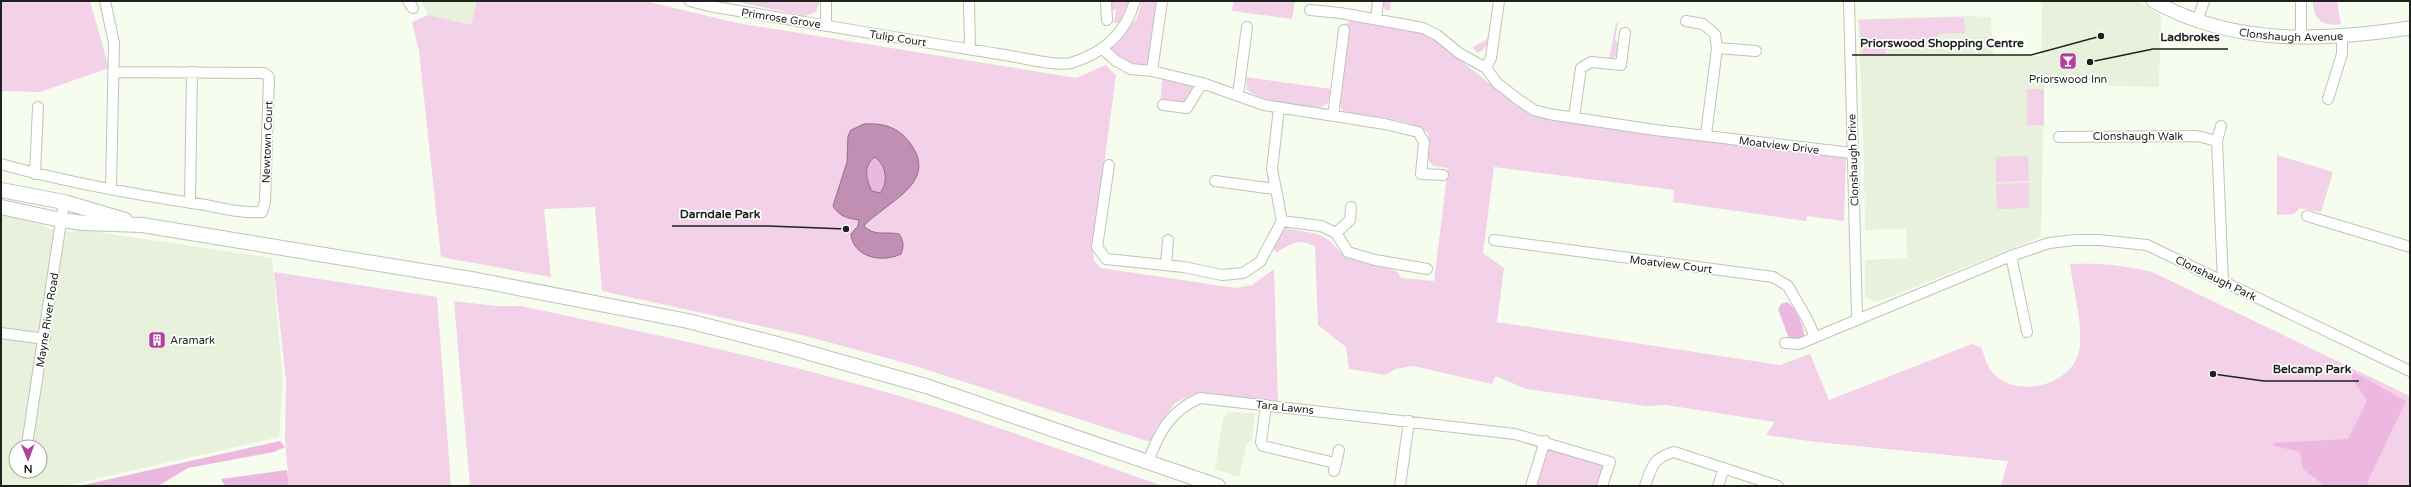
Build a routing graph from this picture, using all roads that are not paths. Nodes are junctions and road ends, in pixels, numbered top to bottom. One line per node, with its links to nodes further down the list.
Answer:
1 (105, 1): 32 (street)
2 (690, 1): 19 (street, Primrose Grove)
3 (826, 1): 19 (street, Primrose Grove)
4 (969, 1): 27 (street)
5 (1106, 1): 16 (street)
6 (1135, 1): 28 (street)
7 (1162, 1): 31 (street)
8 (1378, 1): 15 (street)
9 (1499, 1): 30 (street)
10 (1848, 1): 46 (street, Clonshaugh Drive)
11 (2153, 1): 18 (street, Clonshaugh Avenue)
12 (2204, 1): 18 (street)
13 (2300, 1): 24 (street)
14 (1310, 10): 15 (street, Moatview Drive)
15 (1376, 19): 30 (street, Moatview Drive)
16 (1107, 20)
17 (1686, 21): 26 (street)
18 (2197, 22): 24 (street, Clonshaugh Avenue)
19 (826, 26): 27 (street, Tulip Court)
20 (1247, 27): 35 (street)
21 (2410, 28): 25 (street, Clonshaugh Avenue)
22 (1344, 30): 40 (street)
23 (1625, 33): 41 (street)
24 (2301, 36): 25 (street, Clonshaugh Avenue)
25 (2342, 37): 36 (street)
26 (1717, 48): 29 (street); 43 (street)
27 (970, 49): 28 (street, Tulip Court)
28 (1103, 49): 31 (street)
29 (1756, 51)
30 (1486, 68): 41 (street, Moatview Drive)
31 (1152, 71): 34 (street)
32 (115, 72): 33 (street, Newtown Court); 52 (street)
33 (192, 72): 56 (street); 56 (street, Newtown Court)
34 (1202, 83): 35 (street); 37 (street)
35 (1238, 95): 39 (street)
36 (2328, 99)
37 (1163, 105)
38 (38, 107): 49 (street)
39 (1279, 108): 40 (street); 53 (street)
40 (1333, 116): 50 (street)
41 (1574, 117): 43 (street, Moatview Drive)
42 (2221, 126): 45 (street)
43 (1706, 135): 46 (street, Moatview Drive)
44 (2059, 137): 45 (street, Clonshaugh Walk)
45 (2216, 141): 70 (street)
46 (1852, 153): 71 (street, Clonshaugh Drive)
47 (1, 164): 49 (street, Newtown Court)
48 (1109, 165): 68 (street)
49 (35, 174): 52 (street, Newtown Court)
50 (1443, 175)
51 (1215, 181): 53 (street)
52 (110, 189): 56 (street, Newtown Court)
53 (1275, 189): 61 (street)
54 (1, 190): 55 (main road)
55 (64, 202): 60 (street, Mayne River Road); 62 (main road)
56 (190, 203)
57 (1, 207): 60 (main road)
58 (1351, 207): 63 (street)
59 (2307, 216): 66 (street)
60 (61, 220): 62 (main road); 75 (street, Mayne River Road)
61 (1282, 221): 63 (street); 68 (street)
62 (142, 225): 83 (main road)
63 (1336, 233): 69 (street)
64 (1168, 240): 68 (street)
65 (1494, 240): 74 (street, Moatview Court)
66 (2410, 247)
67 (2011, 256): 70 (street, Clonshaugh Park); 71 (street); 72 (street)
68 (1166, 265)
69 (1427, 269)
70 (2223, 281): 77 (street, Clonshaugh Park)
71 (1857, 319): 74 (street)
72 (2026, 332)
73 (1, 333): 75 (street)
74 (1815, 337): 76 (street)
75 (44, 339): 80 (street, Mayne River Road)
76 (1785, 343)
77 (2410, 371)
78 (1266, 405): 79 (street, Tara Lawns); 82 (street); 83 (street, Tara Lawns)
79 (1409, 421): 81 (street, Tara Lawns); 86 (street)
80 (28, 438)
81 (1545, 441): 87 (street); 88 (street, Tara Lawns)
82 (1339, 450)
83 (1148, 462): 85 (main road)
84 (1724, 468): 89 (street); 90 (street); 91 (street)
85 (1218, 486)
86 (1400, 486)
87 (1531, 486)
88 (1602, 486)
89 (1645, 486)
90 (1718, 486)
91 (1778, 486)

